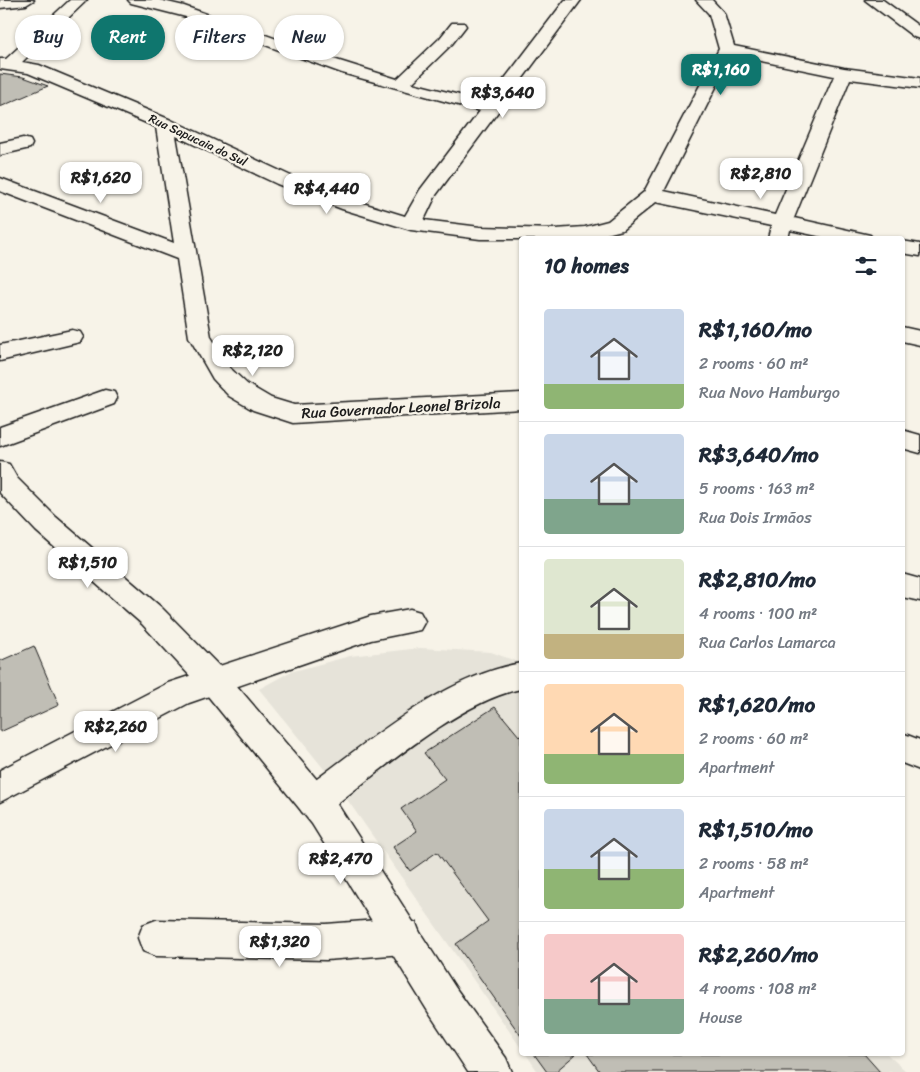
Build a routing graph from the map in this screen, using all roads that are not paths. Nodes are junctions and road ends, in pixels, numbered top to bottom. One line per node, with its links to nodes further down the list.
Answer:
1 (26, 0): 7 (street)
2 (79, 0): 12 (street)
3 (136, 0): 8 (street)
4 (573, 0): 16 (street)
5 (704, 0): 11 (street)
6 (873, 0): 10 (street)
7 (0, 3)
8 (189, 5): 15 (street)
9 (458, 26): 15 (street)
10 (920, 34)
11 (727, 49): 13 (street); 21 (street)
12 (5, 64): 17 (street, Rua Sapucaia do Sul)
13 (844, 73): 14 (street); 23 (street)
14 (918, 81)
15 (401, 84): 16 (street)
16 (491, 108): 22 (street)
17 (165, 124): 22 (street, Rua Sapucaia do Sul); 27 (street, Rua Governador Leonel Brizola)
18 (23, 144): 19 (street)
19 (0, 149)
20 (0, 184): 27 (street)
21 (652, 195): 22 (street, Rua Sapucaia do Sul); 23 (street)
22 (410, 224)
23 (780, 230): 24 (street)
24 (835, 236)
25 (905, 248): 26 (street)
26 (920, 250)
27 (188, 256): 33 (street, Rua Governador Leonel Brizola)
28 (905, 335): 30 (street)
29 (72, 337): 31 (street)
30 (920, 338)
31 (0, 352)
32 (105, 398): 34 (street)
33 (519, 402)
34 (0, 437)
35 (905, 440): 36 (street)
36 (920, 444)
37 (0, 471): 42 (street)
38 (905, 586): 39 (street)
39 (920, 590)
40 (410, 621): 42 (street)
41 (519, 676): 46 (street)
42 (214, 680): 45 (street); 46 (street)
43 (905, 748): 44 (street)
44 (920, 755)
45 (0, 787)
46 (314, 801): 47 (street)
47 (403, 936): 48 (street); 49 (street)
48 (156, 938)
49 (492, 1072)

